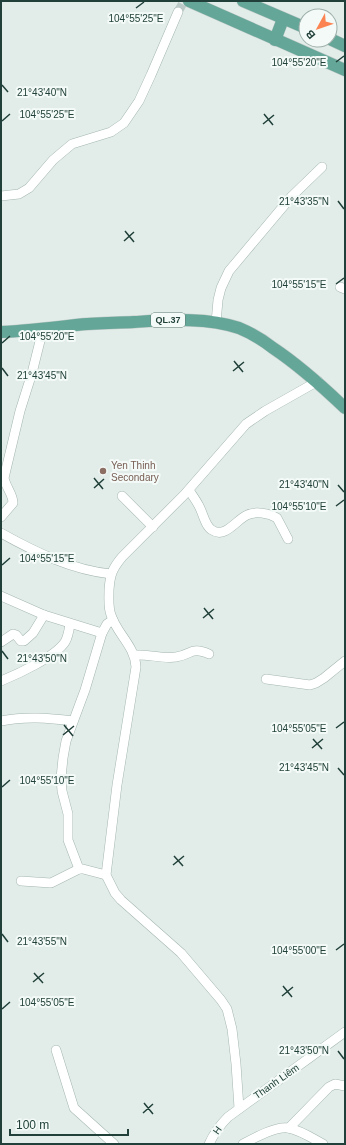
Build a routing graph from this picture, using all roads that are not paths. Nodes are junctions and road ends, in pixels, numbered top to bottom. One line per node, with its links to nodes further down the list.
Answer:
1 (189, 1): 6 (main road)
2 (243, 1): 4 (main road)
3 (178, 12): 9 (street)
4 (283, 18): 5 (main road); 6 (main road)
5 (298, 25)
6 (275, 40): 7 (main road)
7 (345, 70)
8 (322, 167): 10 (street)
9 (1, 196)
10 (216, 323): 11 (main road, QL.37); 13 (main road, QL.37)
11 (43, 330): 12 (main road, QL.37); 17 (street)
12 (1, 332)
13 (318, 381): 14 (main road, QL.37); 15 (street)
14 (345, 408)
15 (189, 490): 18 (street); 20 (street)
16 (122, 496): 18 (street)
17 (1, 518)
18 (153, 527): 21 (street)
19 (1, 533): 21 (street)
20 (288, 539)
21 (111, 574): 24 (street)
22 (2, 598): 23 (street)
23 (44, 615): 25 (street); 27 (street)
24 (112, 620): 26 (street); 29 (street)
25 (70, 624): 26 (street); 32 (street)
26 (102, 633): 34 (street)
27 (1, 642)
28 (209, 654): 29 (street)
29 (135, 655): 36 (street)
30 (345, 661): 31 (street)
31 (266, 679)
32 (1, 681)
33 (1, 721): 34 (street)
34 (73, 721): 35 (street)
35 (79, 869): 36 (street); 37 (street)
36 (106, 875): 41 (street)
37 (20, 881)
38 (345, 1032): 41 (street, Thanh Liêm)
39 (56, 1050): 44 (street)
40 (345, 1086): 43 (street)
41 (239, 1108): 42 (street, Thanh Liêm)
42 (228, 1117): 45 (street, H)
43 (289, 1128): 46 (street); 47 (street)
44 (114, 1144)
45 (210, 1144)
46 (243, 1144)
47 (323, 1144)

